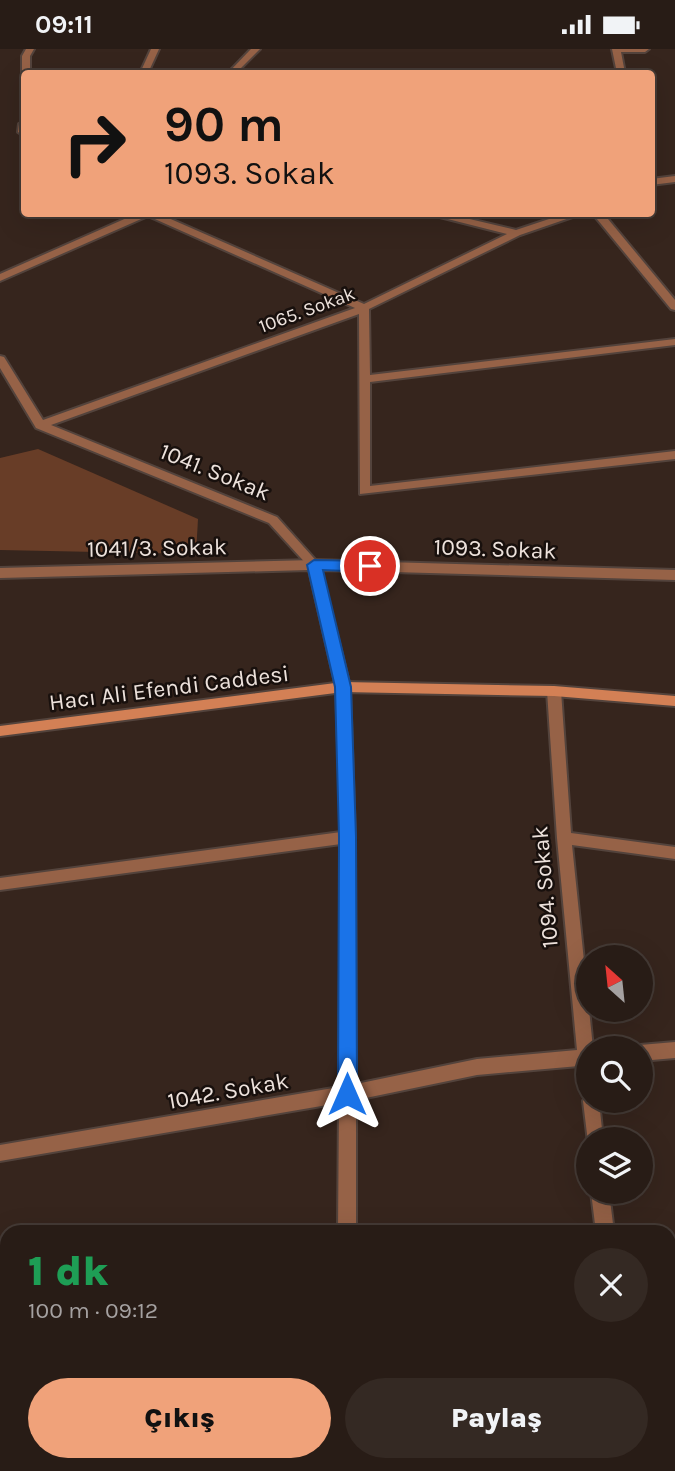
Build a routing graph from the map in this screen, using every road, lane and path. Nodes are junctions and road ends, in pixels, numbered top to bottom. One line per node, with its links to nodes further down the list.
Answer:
1 (30, 49): 6 (street)
2 (155, 49): 7 (street)
3 (256, 49): 8 (street)
4 (616, 49): 5 (street); 9 (street)
5 (645, 49)
6 (26, 70)
7 (145, 70)
8 (235, 70)
9 (620, 70)
10 (655, 178): 11 (street)
11 (675, 179)
12 (139, 217): 18 (street)
13 (157, 217): 20 (street)
14 (446, 217): 17 (street)
15 (566, 217): 17 (street, 1065. Sokak)
16 (600, 217): 19 (street)
17 (516, 233): 20 (street, 1065. Sokak)
18 (0, 278)
19 (675, 307)
20 (364, 308): 23 (street); 24 (street, 1065. Sokak)
21 (675, 342): 23 (street)
22 (2, 363): 24 (street)
23 (363, 379): 25 (street)
24 (40, 425): 26 (street, 1041. Sokak)
25 (675, 455)
26 (314, 565): 27 (street, 1041/3. Sokak); 28 (street, 1093. Sokak); 29 (street, 1041. Sokak)
27 (0, 573)
28 (675, 575)
29 (343, 687): 30 (main road); 32 (main road, Hacı Ali Efendi Caddesi); 33 (street, 1041. Sokak)
30 (554, 691): 31 (main road); 34 (street, 1094. Sokak)
31 (675, 701)
32 (0, 731)
33 (348, 837): 36 (street); 41 (street, 1041. Sokak)
34 (564, 838): 35 (street); 37 (street, 1094. Sokak)
35 (675, 853)
36 (0, 884)
37 (585, 1036)
38 (675, 1050): 39 (street)
39 (653, 1052)
40 (576, 1058): 41 (street, 1042. Sokak)
41 (347, 1094): 42 (street, 1042. Sokak); 44 (street, 1041. Sokak)
42 (0, 1153)
43 (602, 1204): 45 (street)
44 (347, 1225)
45 (604, 1225)

